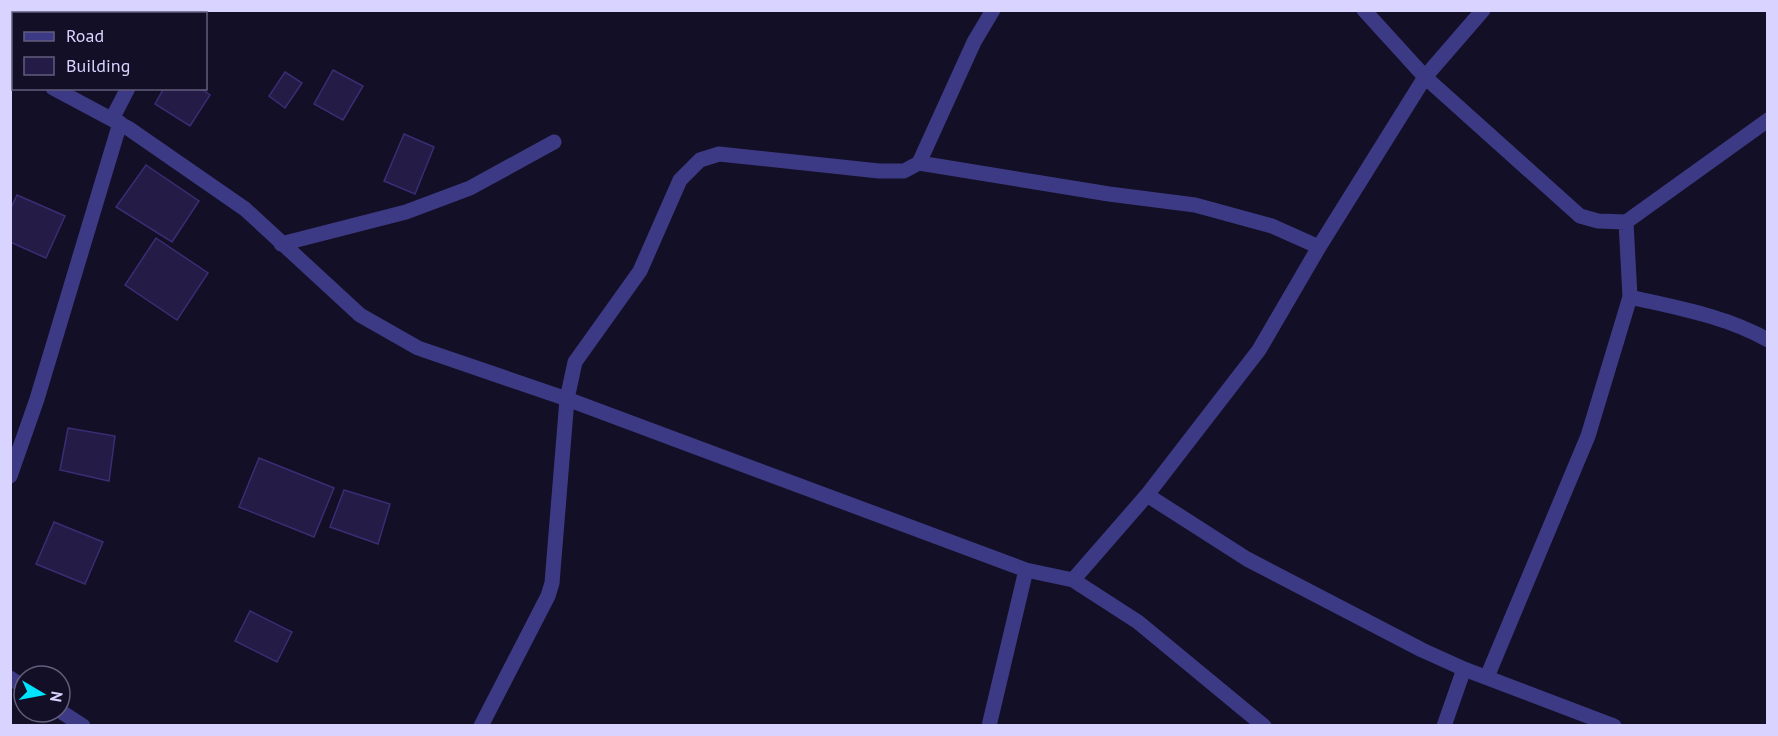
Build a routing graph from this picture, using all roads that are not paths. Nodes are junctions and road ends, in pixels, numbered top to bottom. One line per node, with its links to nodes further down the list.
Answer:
1 (993, 10): 10 (street)
2 (1364, 10): 4 (street)
3 (1483, 10): 4 (street)
4 (1425, 77): 11 (street); 13 (street)
5 (57, 90): 8 (street)
6 (127, 90): 8 (street)
7 (1767, 120): 11 (street)
8 (116, 121): 12 (street); 17 (street)
9 (555, 142): 12 (street)
10 (919, 163): 13 (street); 16 (street)
11 (1626, 222): 14 (street)
12 (281, 244): 16 (street)
13 (1319, 247): 18 (street)
14 (1630, 297): 15 (street); 22 (street)
15 (1767, 340)
16 (567, 399): 19 (street); 23 (street)
17 (10, 476)
18 (1147, 495): 20 (street); 21 (street)
19 (1026, 570): 20 (street); 24 (street)
20 (1073, 580): 25 (street)
21 (1464, 669): 22 (street); 26 (street)
22 (1487, 677): 27 (street)
23 (482, 726)
24 (989, 726)
25 (1264, 726)
26 (1444, 726)
27 (1614, 726)

